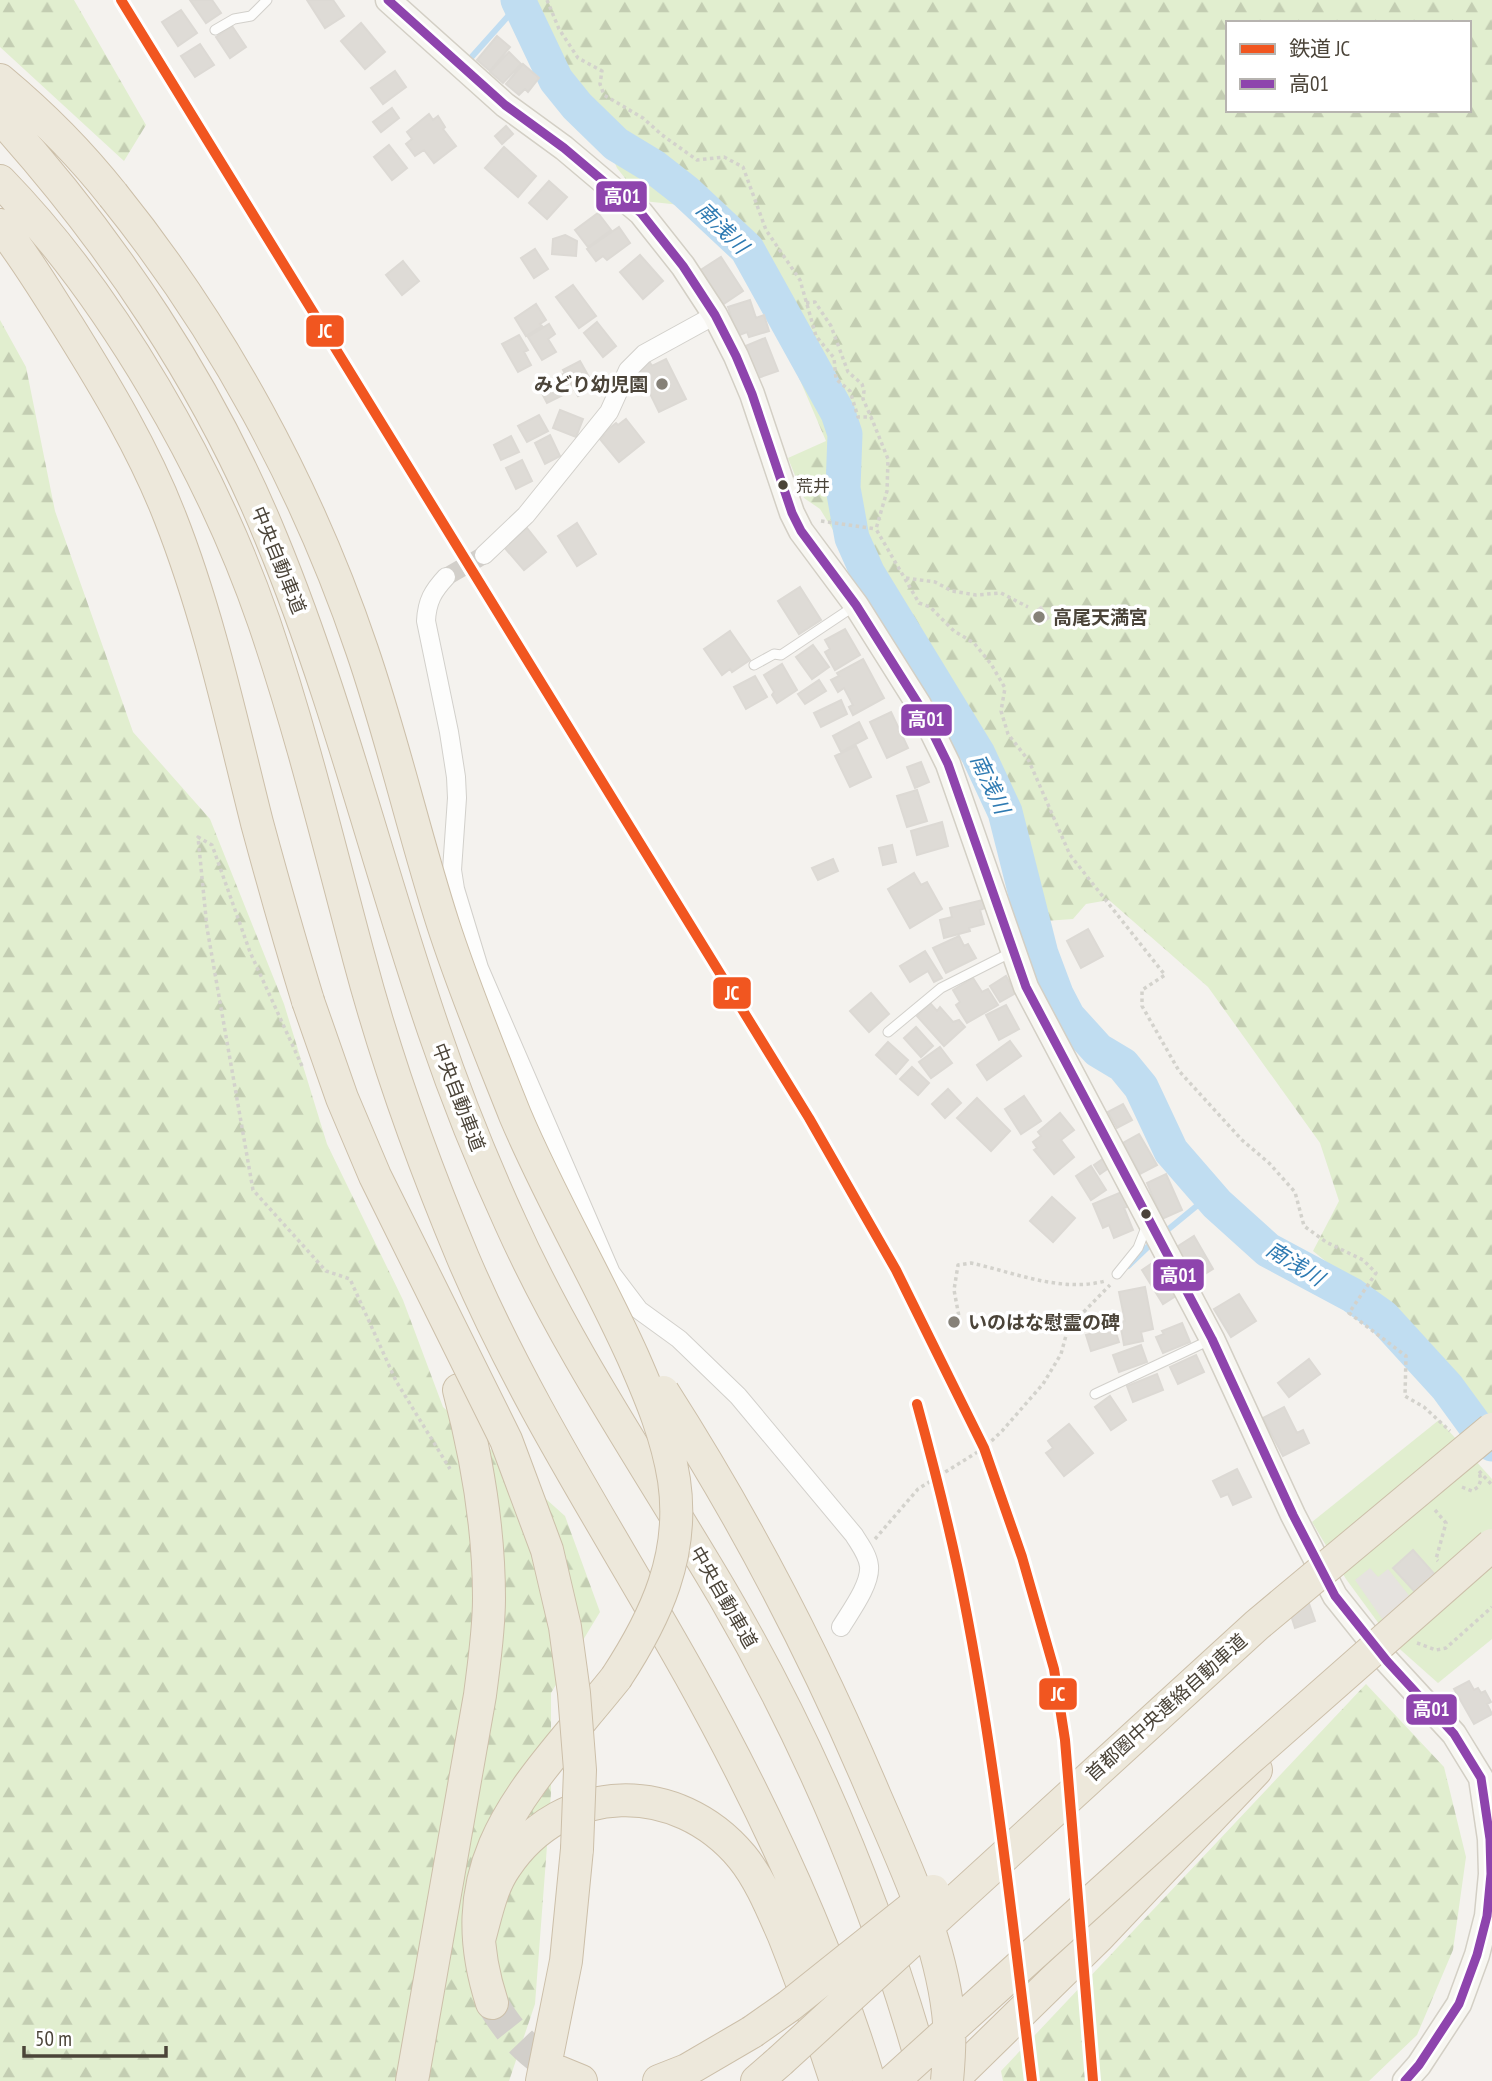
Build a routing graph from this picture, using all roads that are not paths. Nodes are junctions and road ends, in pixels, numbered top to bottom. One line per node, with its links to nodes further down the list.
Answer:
1 (267, 0): 3 (lane)
2 (388, 0): 8 (main road)
3 (215, 30)
4 (0, 80): 18 (highway, bridge)
5 (0, 117): 36 (highway, 中央自動車道)
6 (0, 180): 34 (highway, 中央自動車道)
7 (0, 225): 15 (highway, bridge)
8 (715, 314): 9 (street); 11 (main road)
9 (484, 555)
10 (446, 577): 24 (street)
11 (856, 605): 12 (lane); 13 (main road)
12 (754, 665)
13 (1013, 951): 14 (lane); 16 (main road)
14 (888, 1032)
15 (341, 1098): 30 (highway, bridge); 31 (highway, bridge)
16 (1149, 1220): 17 (lane); 19 (main road)
17 (1117, 1275)
18 (616, 1320): 27 (highway, bridge); 37 (highway, bridge)
19 (1212, 1339): 20 (lane); 26 (main road)
20 (1095, 1394)
21 (1492, 1429): 23 (highway, 首都圏中央連絡自動車道, bridge)
22 (1492, 1545): 25 (highway, bridge)
23 (1257, 1625): 29 (highway, 首都圏中央連絡自動車道, bridge); 32 (highway, bridge)
24 (841, 1627)
25 (1341, 1680): 35 (highway, bridge); 37 (highway, bridge)
26 (1487, 1777): 38 (main road)
27 (479, 1940): 28 (highway); 33 (highway)
28 (492, 2003)
29 (769, 2071)
30 (561, 2078)
31 (412, 2081)
32 (659, 2081)
33 (836, 2081)
34 (869, 2081)
35 (893, 2081)
36 (927, 2081)
37 (949, 2081)
38 (1405, 2081)

